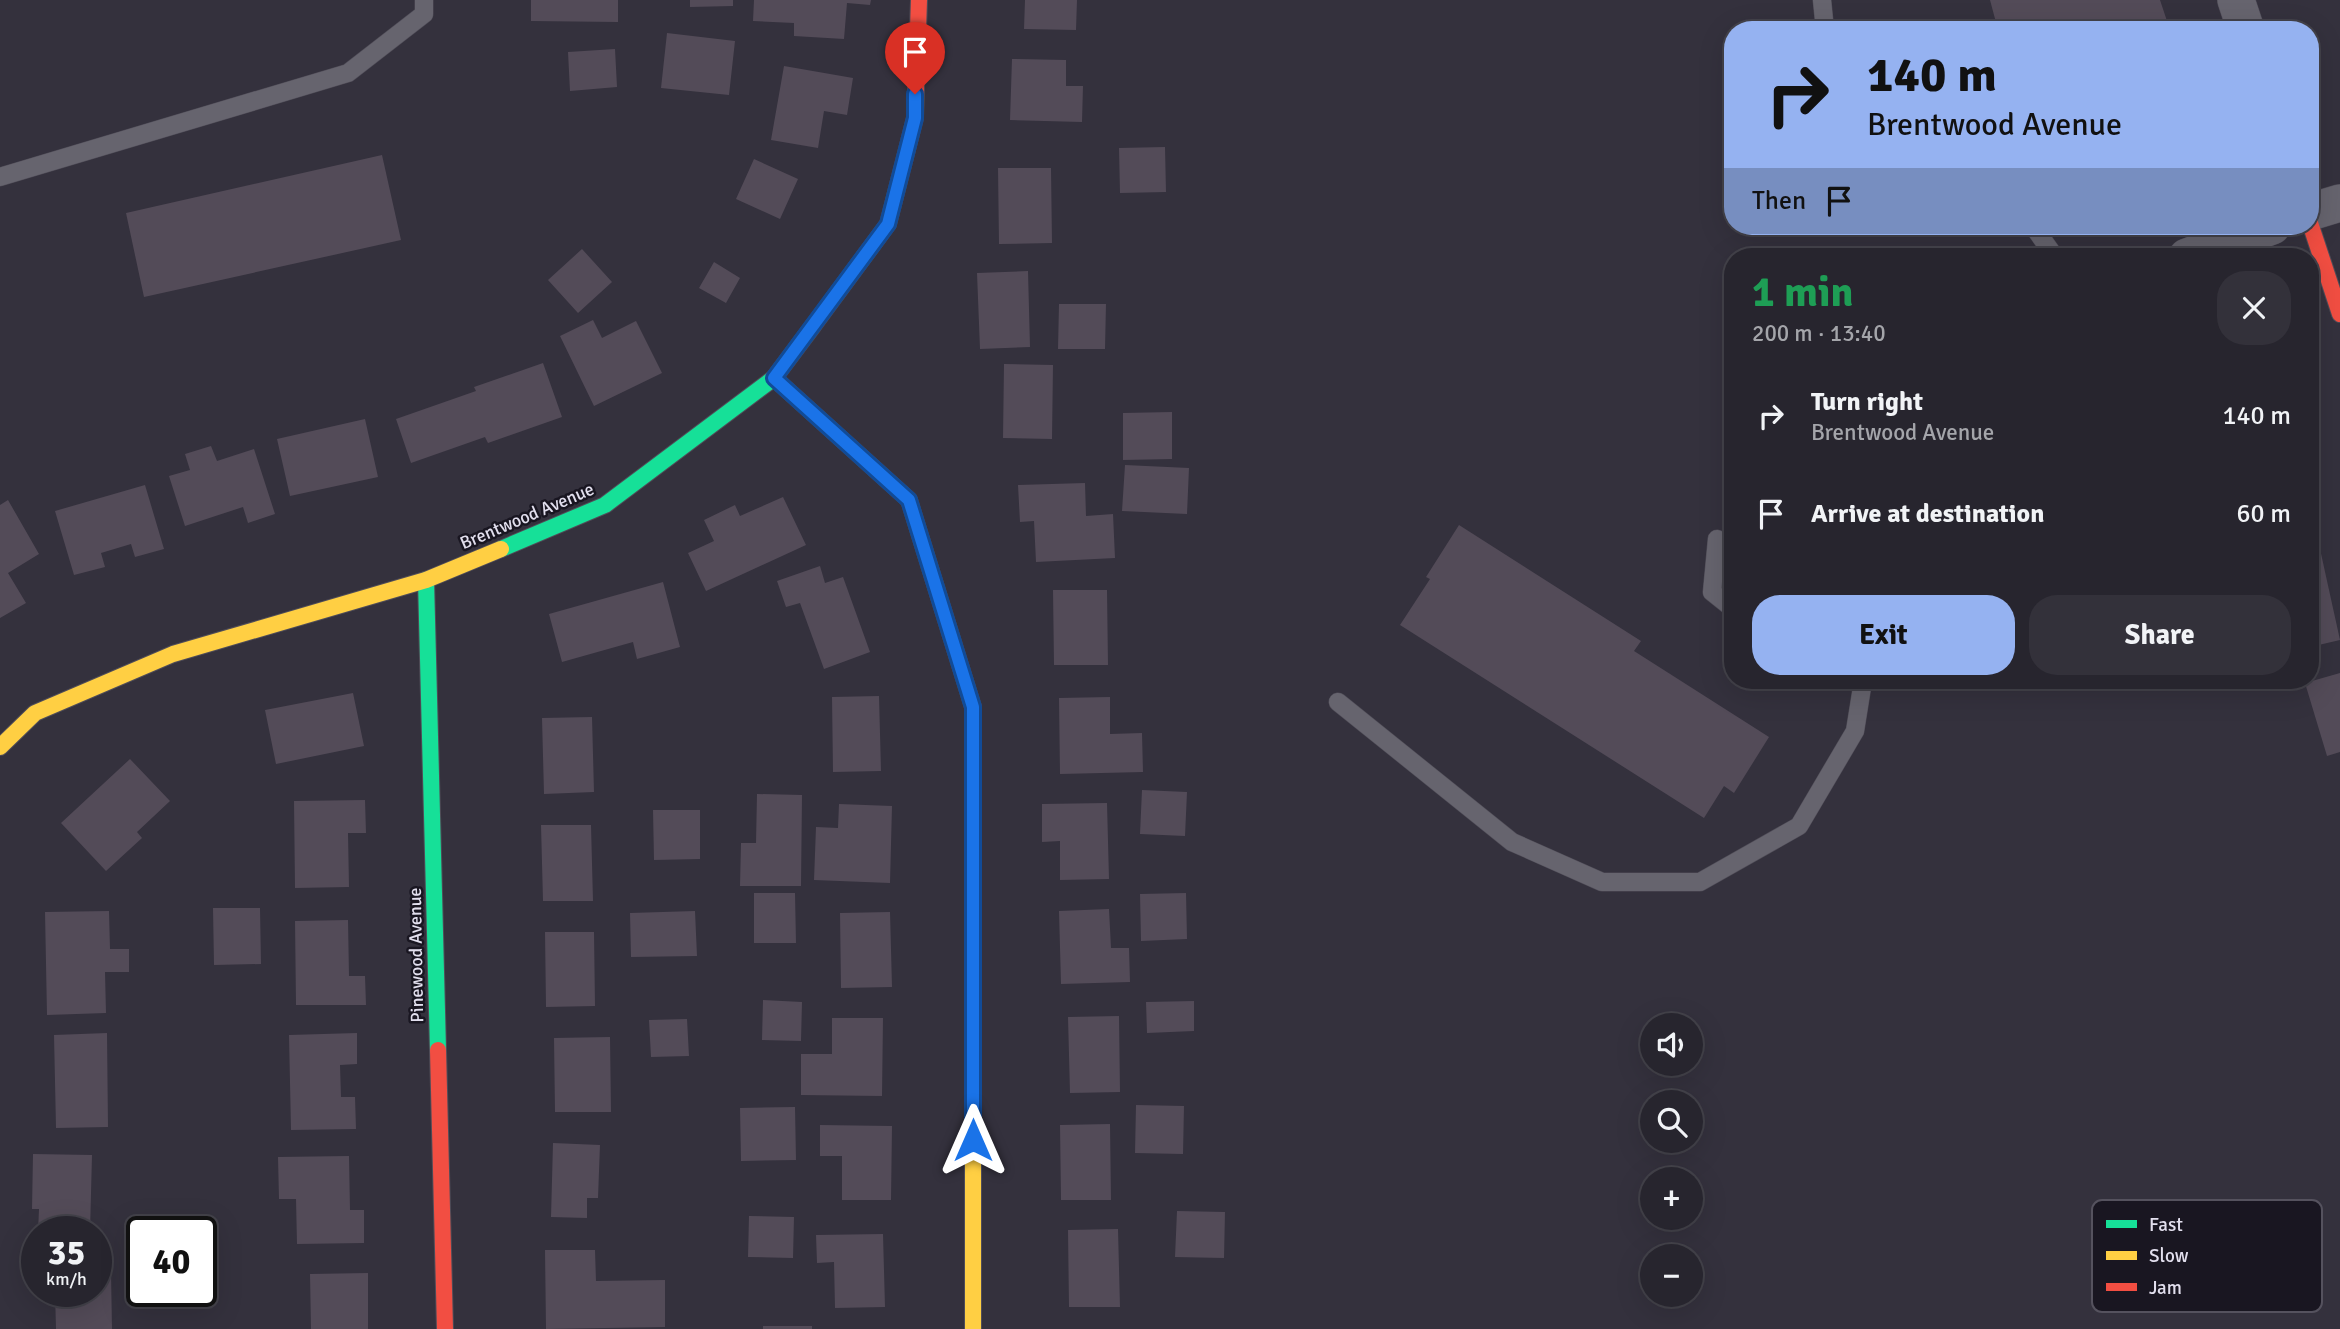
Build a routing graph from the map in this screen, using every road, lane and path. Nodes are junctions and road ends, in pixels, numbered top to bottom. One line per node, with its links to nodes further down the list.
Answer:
1 (424, 0): 5 (lane)
2 (919, 0): 12 (street, Brentwood Avenue)
3 (1822, 0): 4 (lane)
4 (1824, 21)
5 (0, 177)
6 (2340, 203): 7 (street)
7 (2319, 209)
8 (2248, 235): 9 (street)
9 (2212, 248)
10 (2319, 250): 11 (street)
11 (2340, 314)
12 (774, 378): 14 (street, Brentwood Avenue); 20 (street)
13 (1717, 539): 15 (lane)
14 (426, 580): 18 (street, Brentwood Avenue); 19 (street, Pinewood Avenue)
15 (1724, 602)
16 (1862, 689): 17 (lane)
17 (1338, 702)
18 (0, 747)
19 (445, 1329)
20 (973, 1329)

